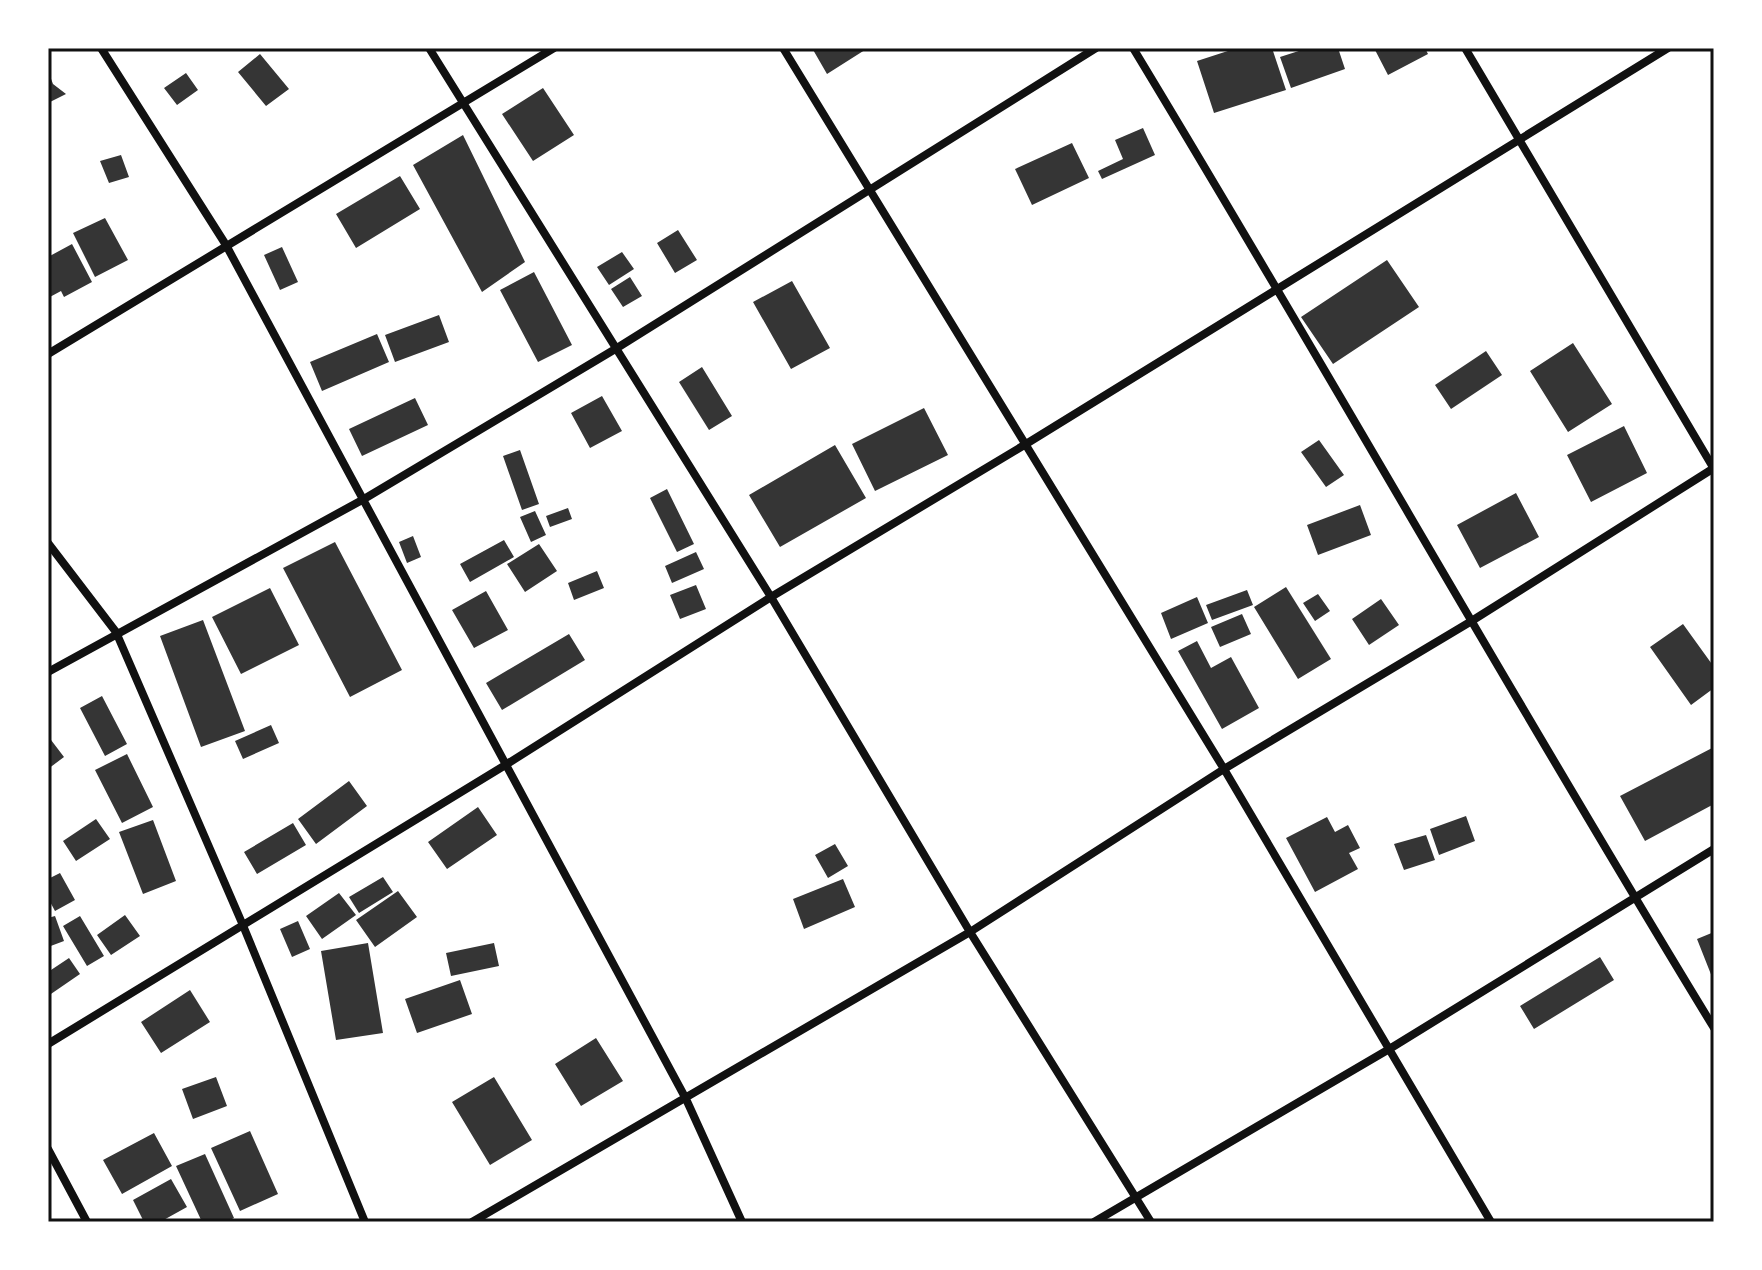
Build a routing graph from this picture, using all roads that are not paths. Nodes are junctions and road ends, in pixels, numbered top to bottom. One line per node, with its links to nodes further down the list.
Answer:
1 (101, 48): 12 (street)
2 (429, 48): 9 (street)
3 (554, 48): 9 (street)
4 (783, 48): 11 (street)
5 (1096, 48): 11 (street)
6 (1133, 48): 13 (street)
7 (1465, 48): 10 (street)
8 (1668, 48): 10 (street)
9 (463, 104): 12 (street); 14 (street)
10 (1517, 140): 13 (street); 17 (street)
11 (871, 191): 14 (street); 16 (street)
12 (226, 245): 15 (street); 18 (street)
13 (1279, 288): 16 (street); 21 (street)
14 (617, 348): 18 (street); 20 (street)
15 (48, 354)
16 (1026, 444): 20 (street); 25 (street)
17 (1714, 468): 21 (street)
18 (364, 499): 22 (street); 24 (street)
19 (48, 543): 22 (street)
20 (771, 597): 24 (street); 29 (street)
21 (1470, 622): 25 (street); 27 (street)
22 (116, 632): 23 (street); 28 (street)
23 (48, 672)
24 (507, 764): 28 (street); 33 (street)
25 (1224, 769): 29 (street); 32 (street)
26 (1714, 849): 27 (street)
27 (1635, 898): 30 (street); 32 (street)
28 (242, 923): 31 (street); 37 (street)
29 (970, 932): 33 (street); 35 (street)
30 (1714, 1028)
31 (48, 1044)
32 (1391, 1048): 35 (street); 42 (street)
33 (686, 1099): 38 (street); 39 (street)
34 (48, 1149): 36 (street)
35 (1136, 1198): 40 (street); 41 (street)
36 (87, 1222)
37 (365, 1222)
38 (472, 1222)
39 (742, 1222)
40 (1094, 1222)
41 (1151, 1222)
42 (1491, 1222)

